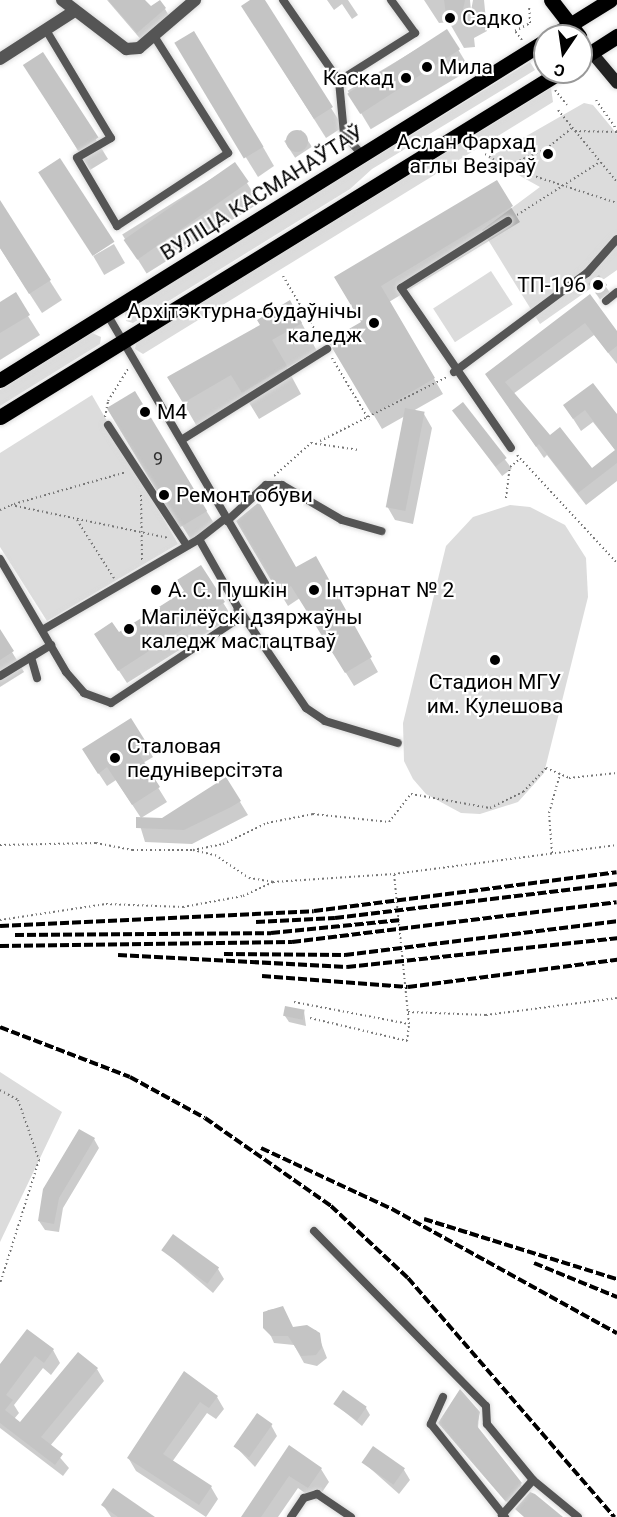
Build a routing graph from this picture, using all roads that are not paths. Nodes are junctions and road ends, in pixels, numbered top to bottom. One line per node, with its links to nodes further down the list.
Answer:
1 (62, 0): 7 (street)
2 (195, 0): 11 (street)
3 (283, 0): 17 (lane)
4 (391, 0): 17 (lane)
5 (551, 0): 8 (main road)
6 (610, 0): 9 (main road)
7 (73, 12): 10 (street); 11 (street)
8 (570, 24)
9 (586, 24)
10 (46, 30): 11 (lane); 15 (street)
11 (154, 36)
12 (617, 36): 14 (main road)
13 (533, 48): 20 (main road, ВУЛІЦА КАСМАНАЎТАЎ)
14 (593, 52)
15 (0, 59)
16 (593, 61): 18 (main road)
17 (339, 81): 20 (lane)
18 (617, 83)
19 (541, 84): 26 (main road)
20 (362, 155): 25 (main road, ВУЛІЦА КАСМАНАЎТАЎ)
21 (508, 221): 28 (lane)
22 (617, 239): 28 (lane)
23 (617, 292): 24 (lane)
24 (606, 301)
25 (107, 314): 26 (lane); 29 (main road, ВУЛІЦА КАСМАНАЎТАЎ)
26 (123, 342): 30 (main road); 32 (lane)
27 (327, 349): 32 (lane)
28 (454, 372): 33 (lane)
29 (0, 380)
30 (0, 417)
31 (108, 425): 37 (lane)
32 (183, 439): 34 (lane)
33 (510, 448)
34 (226, 520): 35 (lane); 36 (lane); 39 (lane)
35 (381, 531)
36 (199, 539): 37 (lane); 40 (lane)
37 (186, 544): 41 (lane)
38 (0, 559): 41 (lane)
39 (270, 592)
40 (238, 608): 42 (lane); 46 (lane)
41 (44, 629): 42 (lane)
42 (51, 645): 43 (lane)
43 (31, 657): 44 (lane); 45 (lane)
44 (0, 676)
45 (37, 678)
46 (398, 743)
47 (314, 1231): 49 (lane)
48 (443, 1397): 50 (lane)
49 (533, 1480): 50 (lane); 53 (lane)
50 (504, 1516)
51 (291, 1517): 52 (lane)
52 (351, 1517)
53 (578, 1517)

